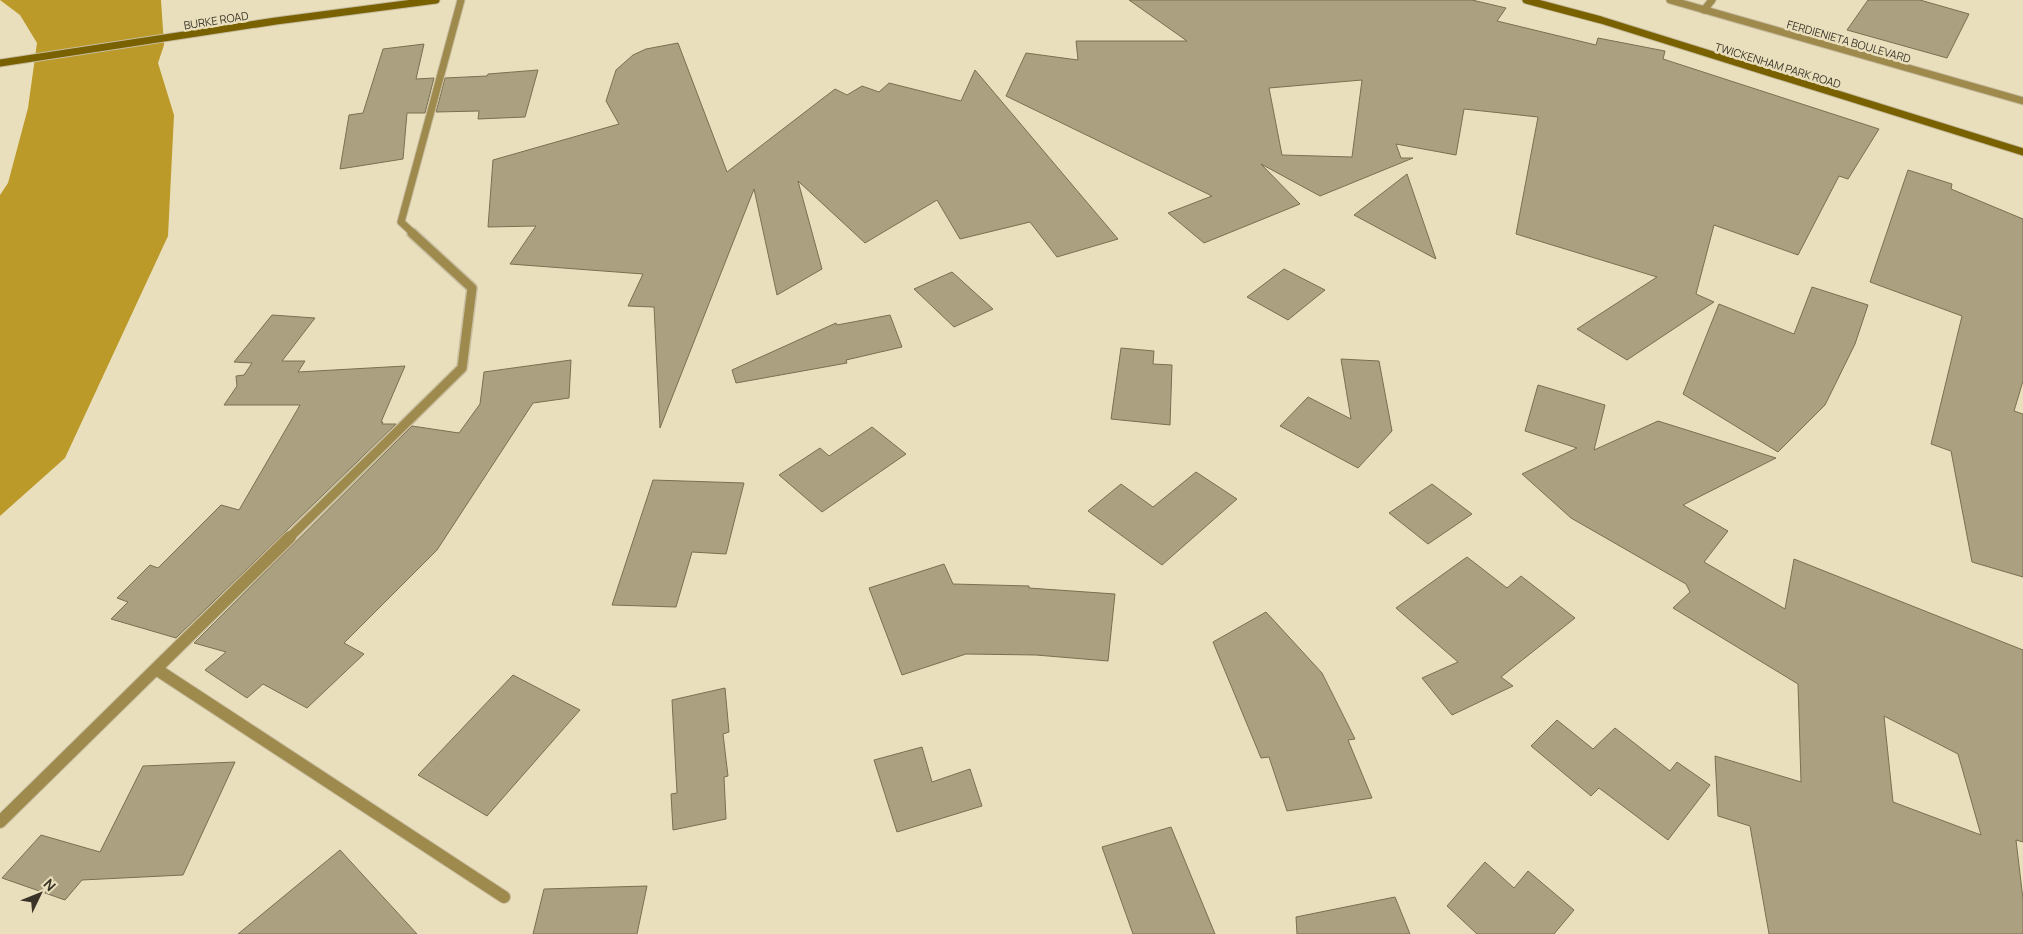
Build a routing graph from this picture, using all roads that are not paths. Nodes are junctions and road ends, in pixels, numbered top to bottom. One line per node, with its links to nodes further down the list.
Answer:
1 (436, 0): 7 (main road, BURKE ROAD)
2 (461, 0): 10 (street)
3 (1526, 0): 9 (main road, TWICKENHAM PARK ROAD)
4 (1670, 0): 6 (street, FERDIENIETA BOULEVARD)
5 (1712, 0): 6 (street)
6 (1704, 10): 8 (street, FERDIENIETA BOULEVARD)
7 (0, 63)
8 (2023, 101)
9 (2023, 152)
10 (156, 669): 11 (street); 12 (street)
11 (0, 822)
12 (504, 897)

